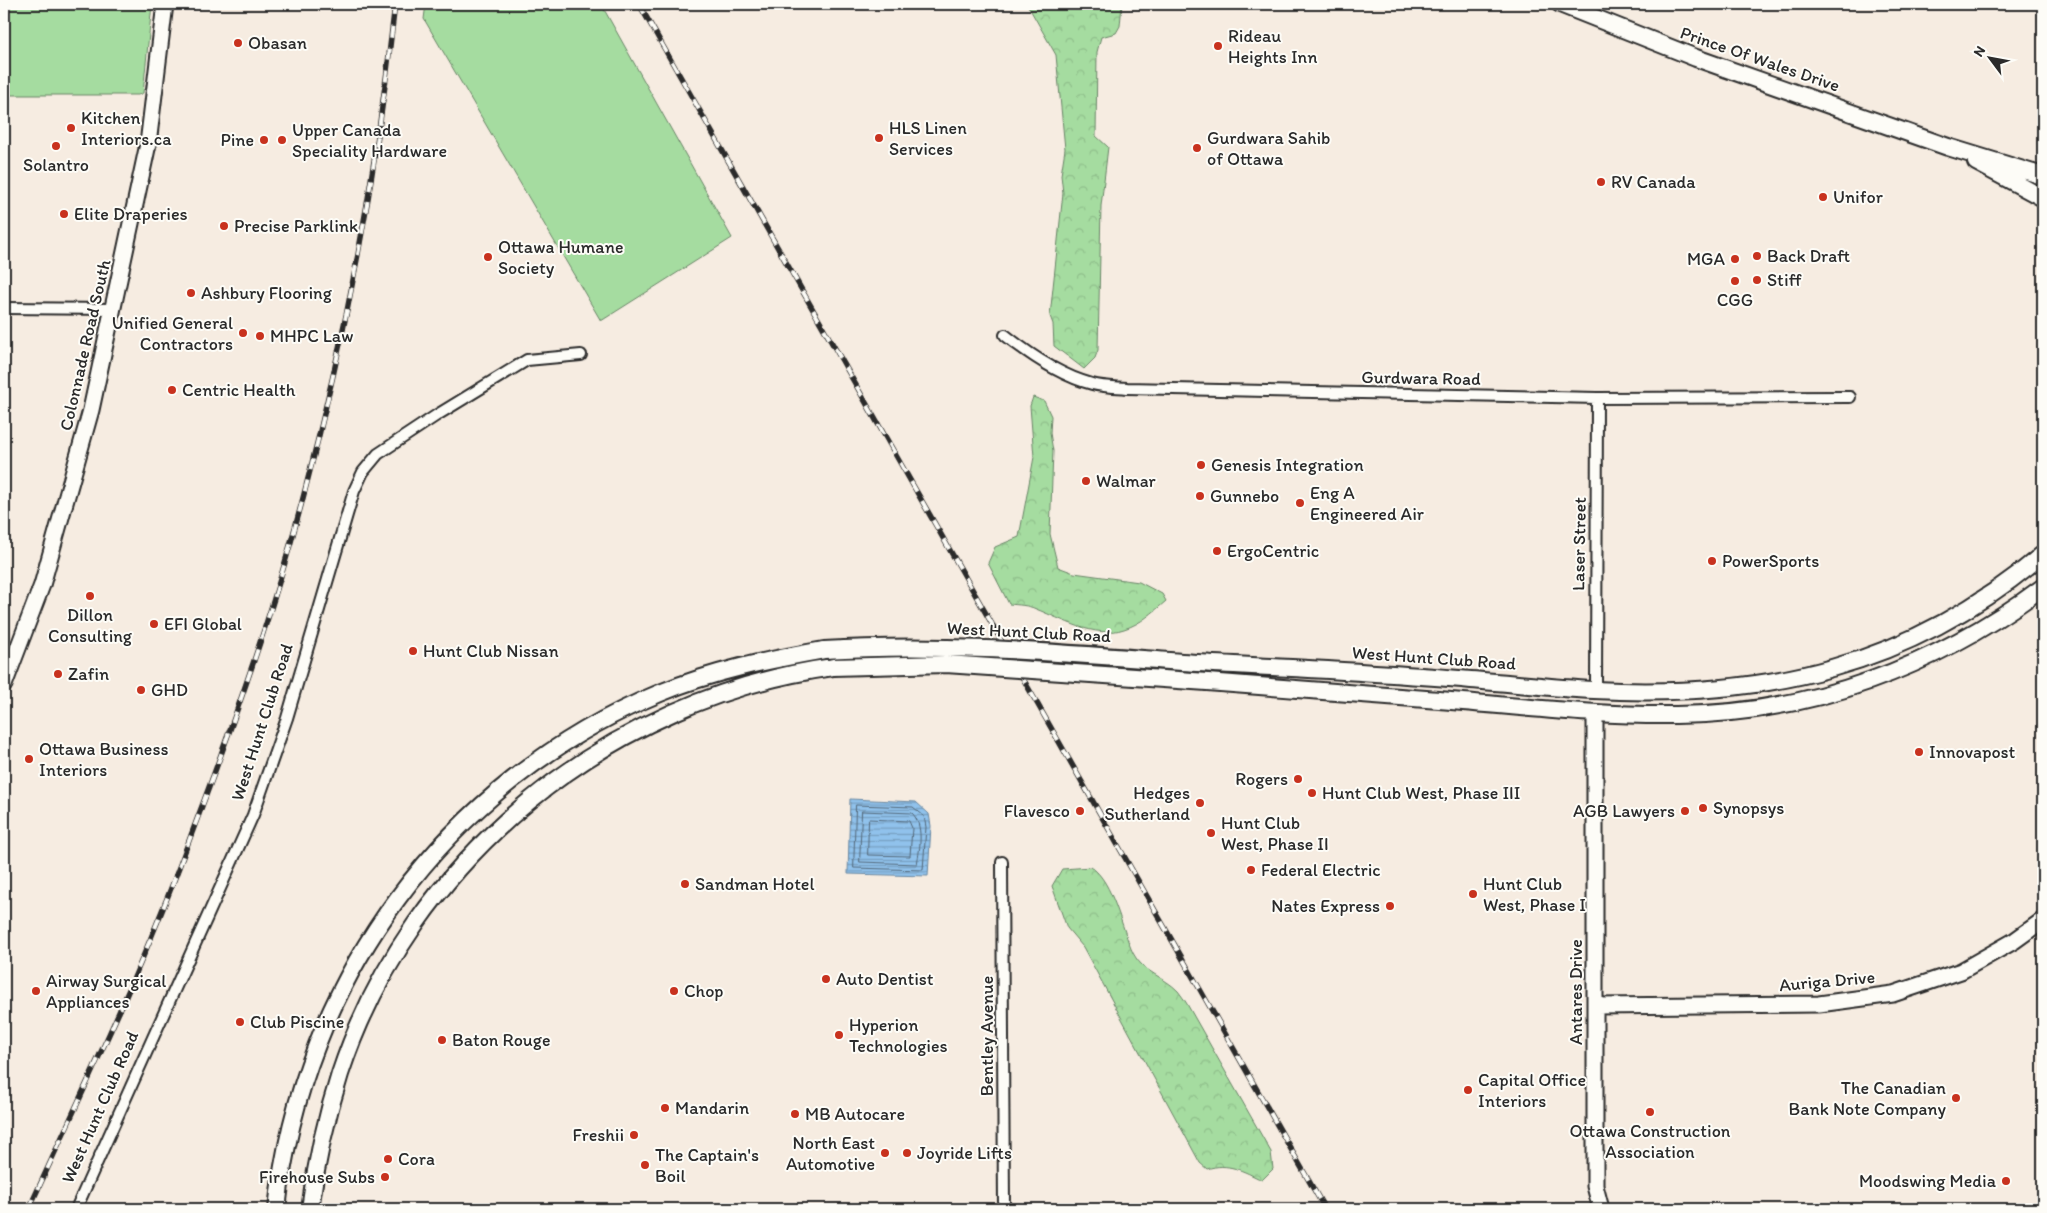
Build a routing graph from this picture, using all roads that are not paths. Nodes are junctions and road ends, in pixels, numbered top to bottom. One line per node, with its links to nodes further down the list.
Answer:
1 (165, 4): 7 (street, Colonnade Road South)
2 (1560, 4): 3 (main road, Prince Of Wales Drive)
3 (1948, 147): 4 (main road, Prince Of Wales Drive); 5 (main road, Prince Of Wales Drive)
4 (2043, 176)
5 (2043, 198)
6 (4, 308): 7 (street)
7 (114, 310): 14 (street, Colonnade Road South)
8 (1006, 336): 10 (street, Gurdwara Road)
9 (581, 355): 20 (street, West Hunt Club Road)
10 (1597, 398): 11 (street, Gurdwara Road); 15 (street, Laser Street)
11 (1850, 398)
12 (2043, 554): 15 (main road, West Hunt Club Road)
13 (2043, 587): 16 (main road, West Hunt Club Road)
14 (4, 685)
15 (1596, 690): 16 (main road); 21 (main road, West Hunt Club Road, bridge)
16 (1595, 714): 19 (street, Antares Drive); 22 (main road, West Hunt Club Road, bridge)
17 (1002, 862): 23 (street, Bentley Avenue)
18 (2043, 920): 19 (street, Auriga Drive)
19 (1595, 1006): 24 (street, Antares Drive)
20 (76, 1209)
21 (277, 1209)
22 (310, 1209)
23 (1004, 1209)
24 (1601, 1209)

